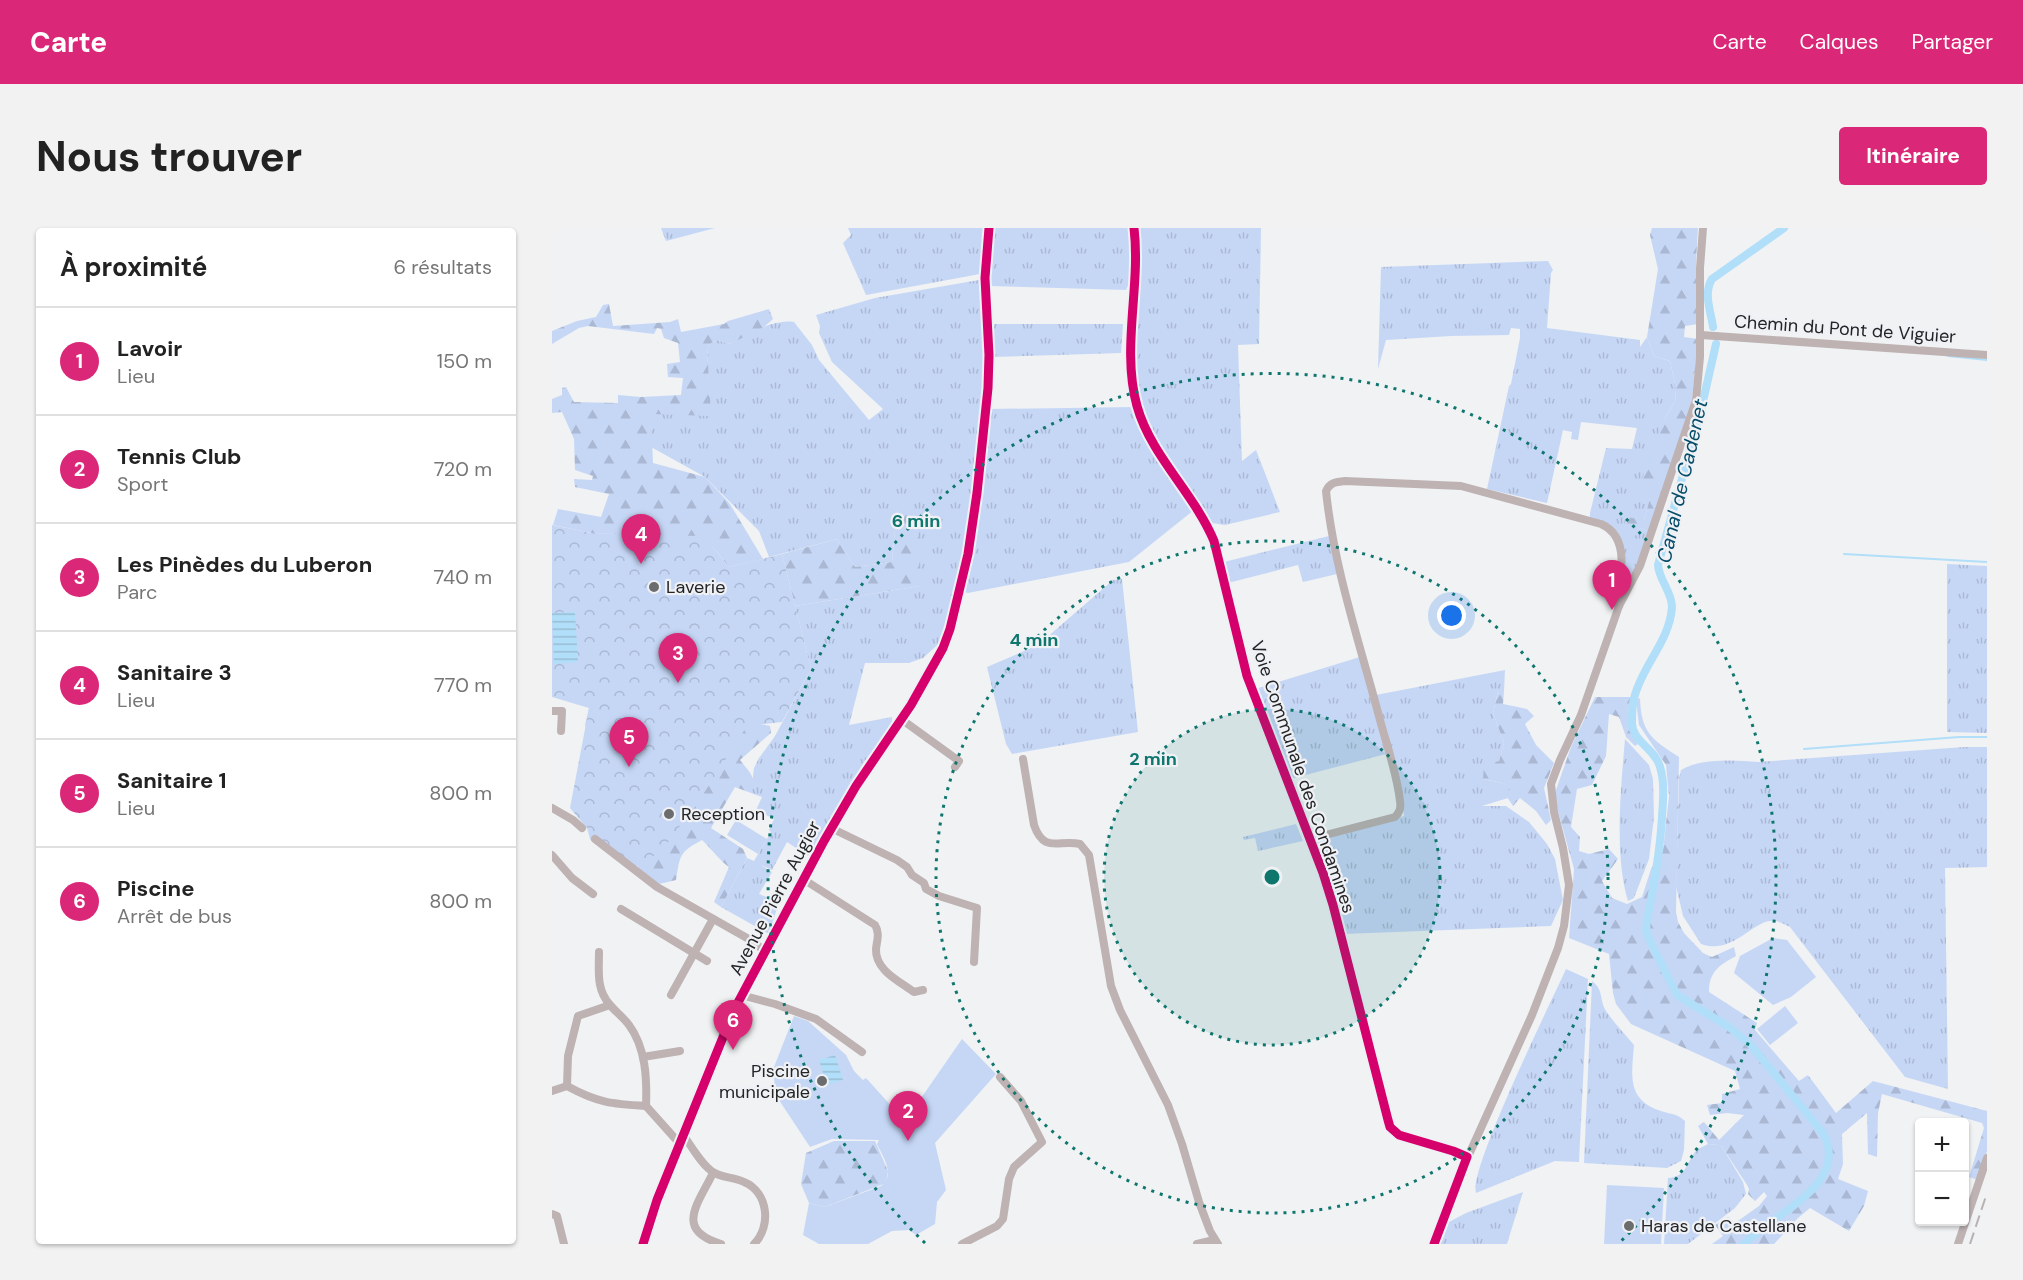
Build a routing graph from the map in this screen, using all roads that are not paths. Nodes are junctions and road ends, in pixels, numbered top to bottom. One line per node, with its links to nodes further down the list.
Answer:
1 (989, 228): 8 (street, Avenue Pierre Augier)
2 (1134, 228): 16 (street, Voie Communale des Condamines)
3 (1702, 228): 4 (street)
4 (1701, 335): 5 (street, Chemin du Pont de Viguier); 6 (street)
5 (1987, 355)
6 (1618, 606): 16 (street); 39 (street)
7 (552, 711): 9 (street)
8 (901, 719): 11 (street); 14 (street, Avenue Pierre Augier)
9 (561, 732)
10 (1023, 759): 43 (street)
11 (956, 767)
12 (552, 808): 13 (street)
13 (582, 828)
14 (831, 828): 18 (street, Avenue Pierre Augier); 26 (street)
15 (595, 839): 21 (street)
16 (1310, 839): 39 (street, Voie Communale des Condamines)
17 (552, 855): 19 (street)
18 (803, 879): 22 (street, Avenue Pierre Augier); 27 (street)
19 (593, 894)
20 (621, 909): 24 (street)
21 (713, 919): 22 (street); 24 (street)
22 (765, 951): 29 (street, Avenue Pierre Augier)
23 (599, 952): 30 (street)
24 (695, 954): 25 (street); 28 (street)
25 (707, 962)
26 (974, 962)
27 (923, 990)
28 (671, 994)
29 (741, 995): 32 (street); 38 (street, Avenue Pierre Augier)
30 (610, 1005): 33 (street); 35 (street)
31 (680, 1051): 33 (street)
32 (862, 1052)
33 (643, 1057): 37 (street)
34 (1000, 1077): 48 (street)
35 (567, 1086): 36 (street); 37 (street)
36 (552, 1091)
37 (646, 1106): 38 (street)
38 (681, 1142): 41 (street); 45 (street, Avenue Pierre Augier)
39 (1467, 1157): 50 (street)
40 (1987, 1158): 51 (street)
41 (713, 1173): 46 (street); 47 (street)
42 (552, 1214): 44 (street)
43 (1216, 1242): 49 (street)
44 (564, 1244)
45 (643, 1244)
46 (722, 1244)
47 (754, 1244)
48 (962, 1244)
49 (1197, 1244)
50 (1434, 1244)
51 (1958, 1244)

